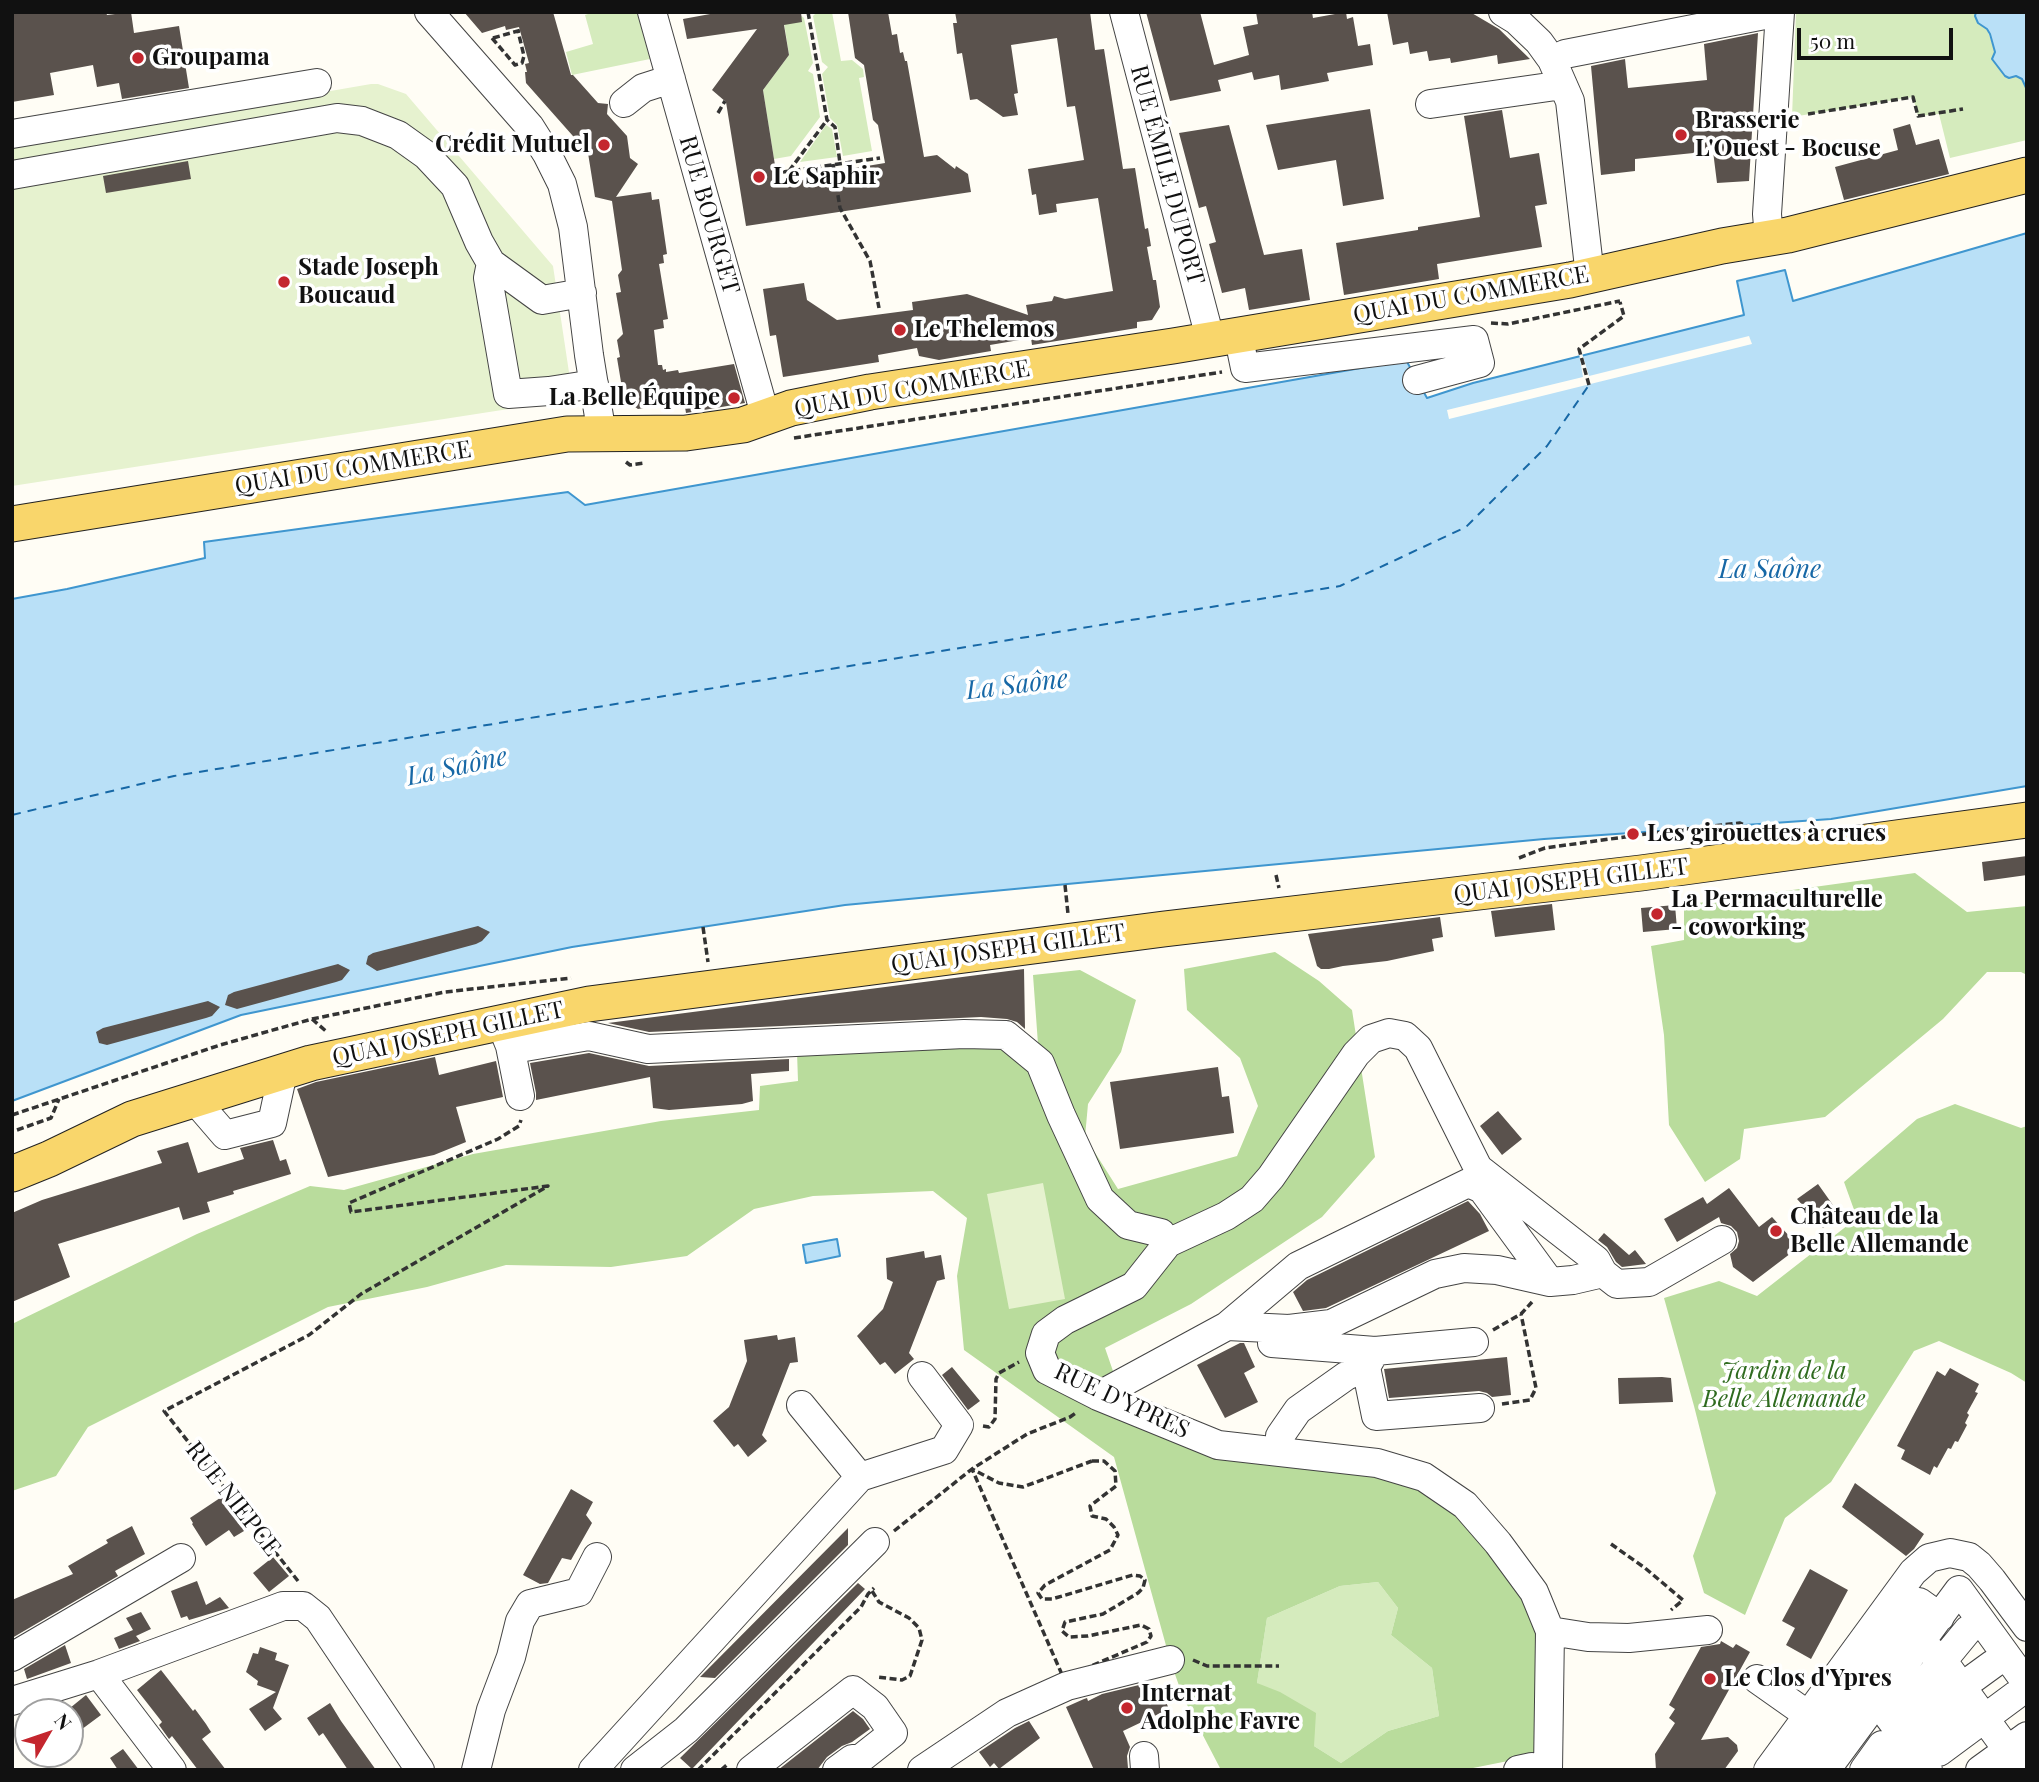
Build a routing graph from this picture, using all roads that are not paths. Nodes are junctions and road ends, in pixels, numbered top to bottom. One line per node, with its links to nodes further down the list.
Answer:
1 (429, 12): 17 (street)
2 (652, 12): 7 (street, RUE BOURGET)
3 (1124, 12): 18 (street, RUE ÉMILE DUPORT)
4 (1503, 12): 6 (street)
5 (1780, 12): 6 (street); 14 (street)
6 (1558, 73): 10 (street); 16 (street)
7 (671, 79): 9 (street); 21 (street, RUE BOURGET)
8 (317, 83): 11 (street)
9 (624, 103)
10 (1430, 104)
11 (12, 134)
12 (12, 174): 15 (street)
13 (2027, 175): 14 (main road, QUAI DU COMMERCE)
14 (1769, 239): 16 (main road, QUAI DU COMMERCE)
15 (491, 263): 17 (street); 20 (street)
16 (1590, 276): 18 (main road, QUAI DU COMMERCE)
17 (582, 293): 20 (street)
18 (1224, 336): 19 (street, RUE ÉMILE DUPORT); 21 (main road, QUAI DU COMMERCE)
19 (1417, 380)
20 (594, 384): 22 (street)
21 (777, 428): 22 (main road, QUAI DU COMMERCE)
22 (602, 435): 23 (main road, QUAI DU COMMERCE)
23 (12, 524)
24 (2027, 820): 25 (main road, QUAI JOSEPH GILLET)
25 (506, 1035): 26 (street); 27 (main road, QUAI JOSEPH GILLET); 29 (street)
26 (520, 1096)
27 (12, 1174)
28 (1722, 1240): 30 (street)
29 (1168, 1242): 30 (street); 36 (street, RUE D'YPRES)
30 (1603, 1273): 31 (street)
31 (1550, 1283): 32 (street); 32 (street)
32 (1238, 1327): 34 (street); 36 (street)
33 (1474, 1342): 34 (street)
34 (1371, 1359): 38 (street); 39 (street)
35 (922, 1376): 40 (street)
36 (1098, 1396): 47 (street, RUE D'YPRES)
37 (801, 1405): 40 (street)
38 (1480, 1408)
39 (1280, 1436)
40 (860, 1477): 66 (street)
41 (875, 1542): 67 (street)
42 (597, 1557): 65 (street)
43 (181, 1558): 49 (street)
44 (1940, 1617): 48 (street); 51 (street); 55 (street)
45 (2027, 1627): 56 (street)
46 (1709, 1630): 47 (street)
47 (1550, 1631): 61 (street, RUE D'YPRES)
48 (1920, 1642): 55 (street); 57 (street)
49 (12, 1657)
50 (1170, 1660): 60 (street)
51 (2002, 1673): 57 (street); 57 (street); 57 (street)
52 (99, 1674): 54 (street); 63 (street); 64 (street)
53 (1757, 1679): 56 (street)
54 (12, 1701)
55 (1864, 1705): 58 (street); 70 (street); 71 (street)
56 (1808, 1715): 69 (street)
57 (1994, 1727): 58 (street); 58 (street); 73 (street)
58 (1932, 1749)
59 (851, 1766): 68 (street)
60 (922, 1769)
61 (1533, 1769)
62 (1898, 1769): 72 (street)
63 (172, 1770)
64 (420, 1770)
65 (476, 1770)
66 (593, 1770)
67 (635, 1770)
68 (751, 1770)
69 (1768, 1770)
70 (1799, 1770)
71 (1826, 1770)
72 (1864, 1770)
73 (1980, 1770)

